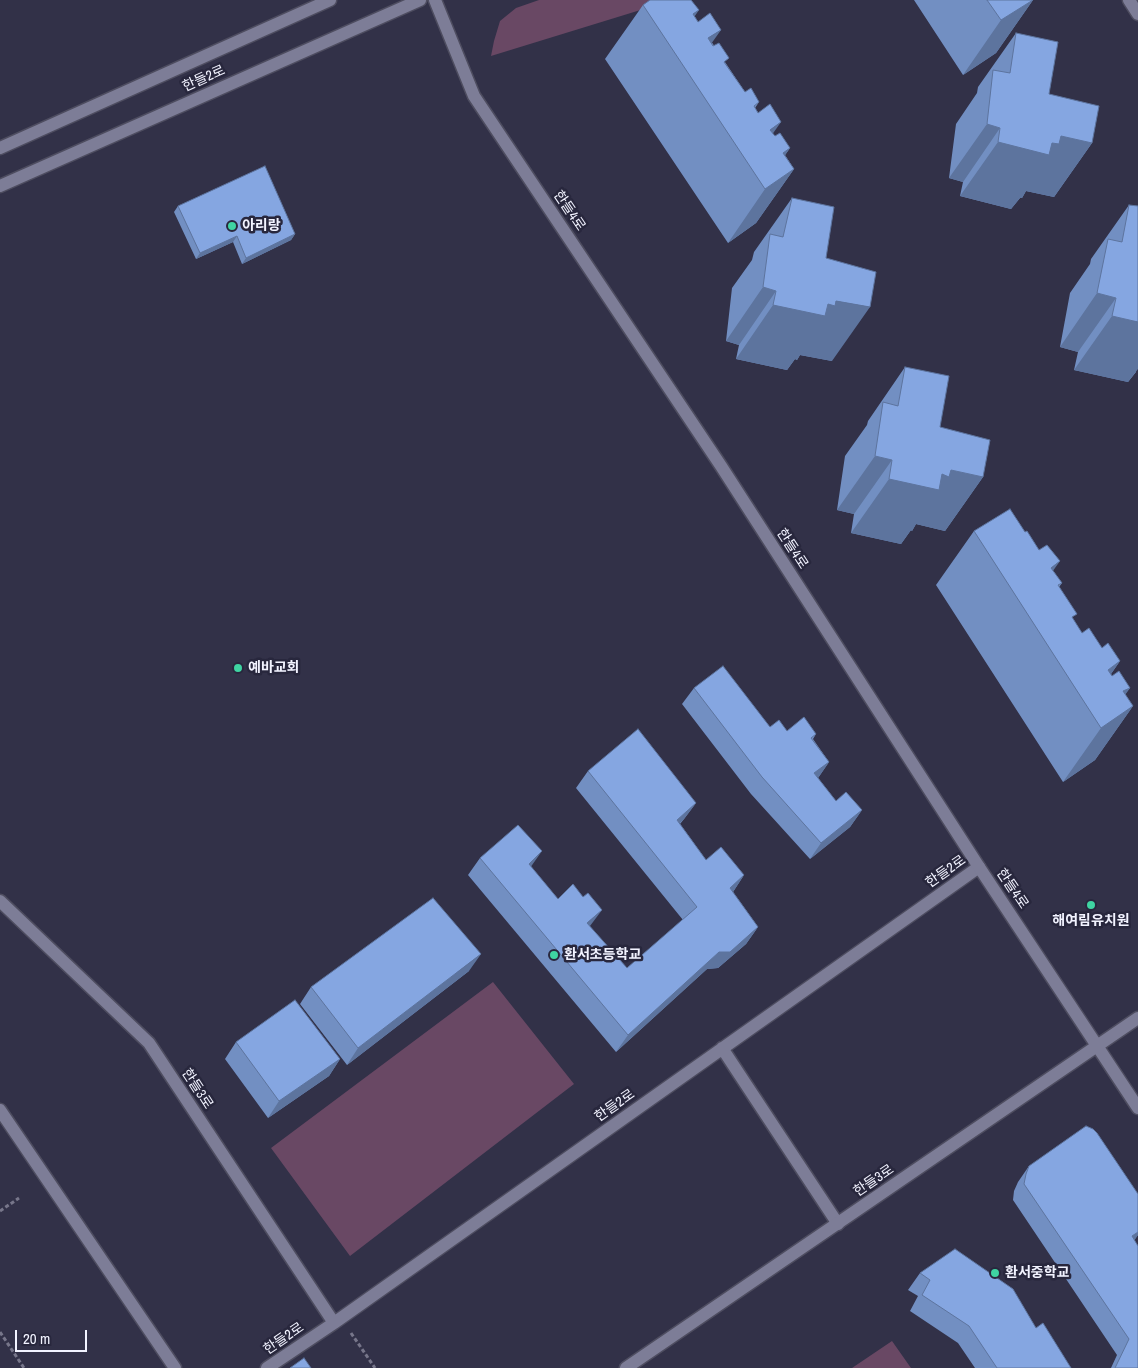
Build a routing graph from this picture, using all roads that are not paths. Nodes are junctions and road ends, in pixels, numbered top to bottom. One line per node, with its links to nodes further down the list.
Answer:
1 (330, 0): 6 (street, 한들2로)
2 (420, 0): 7 (street, 한들2로)
3 (435, 0): 8 (street, 한들4로)
4 (1129, 0): 5 (street)
5 (1138, 13)
6 (0, 148)
7 (0, 186)
8 (979, 867): 11 (street, 한들4로); 12 (street, 한들2로)
9 (0, 901): 16 (street, 한들3로)
10 (1138, 1018): 11 (street, 한들3로)
11 (1098, 1046): 13 (street, 한들4로); 15 (street, 한들3로)
12 (722, 1048): 15 (street); 16 (street, 한들2로)
13 (1138, 1108)
14 (0, 1110): 17 (street)
15 (838, 1224): 19 (street, 한들3로)
16 (338, 1320): 18 (street, 한들2로)
17 (175, 1368)
18 (268, 1368)
19 (626, 1368)

